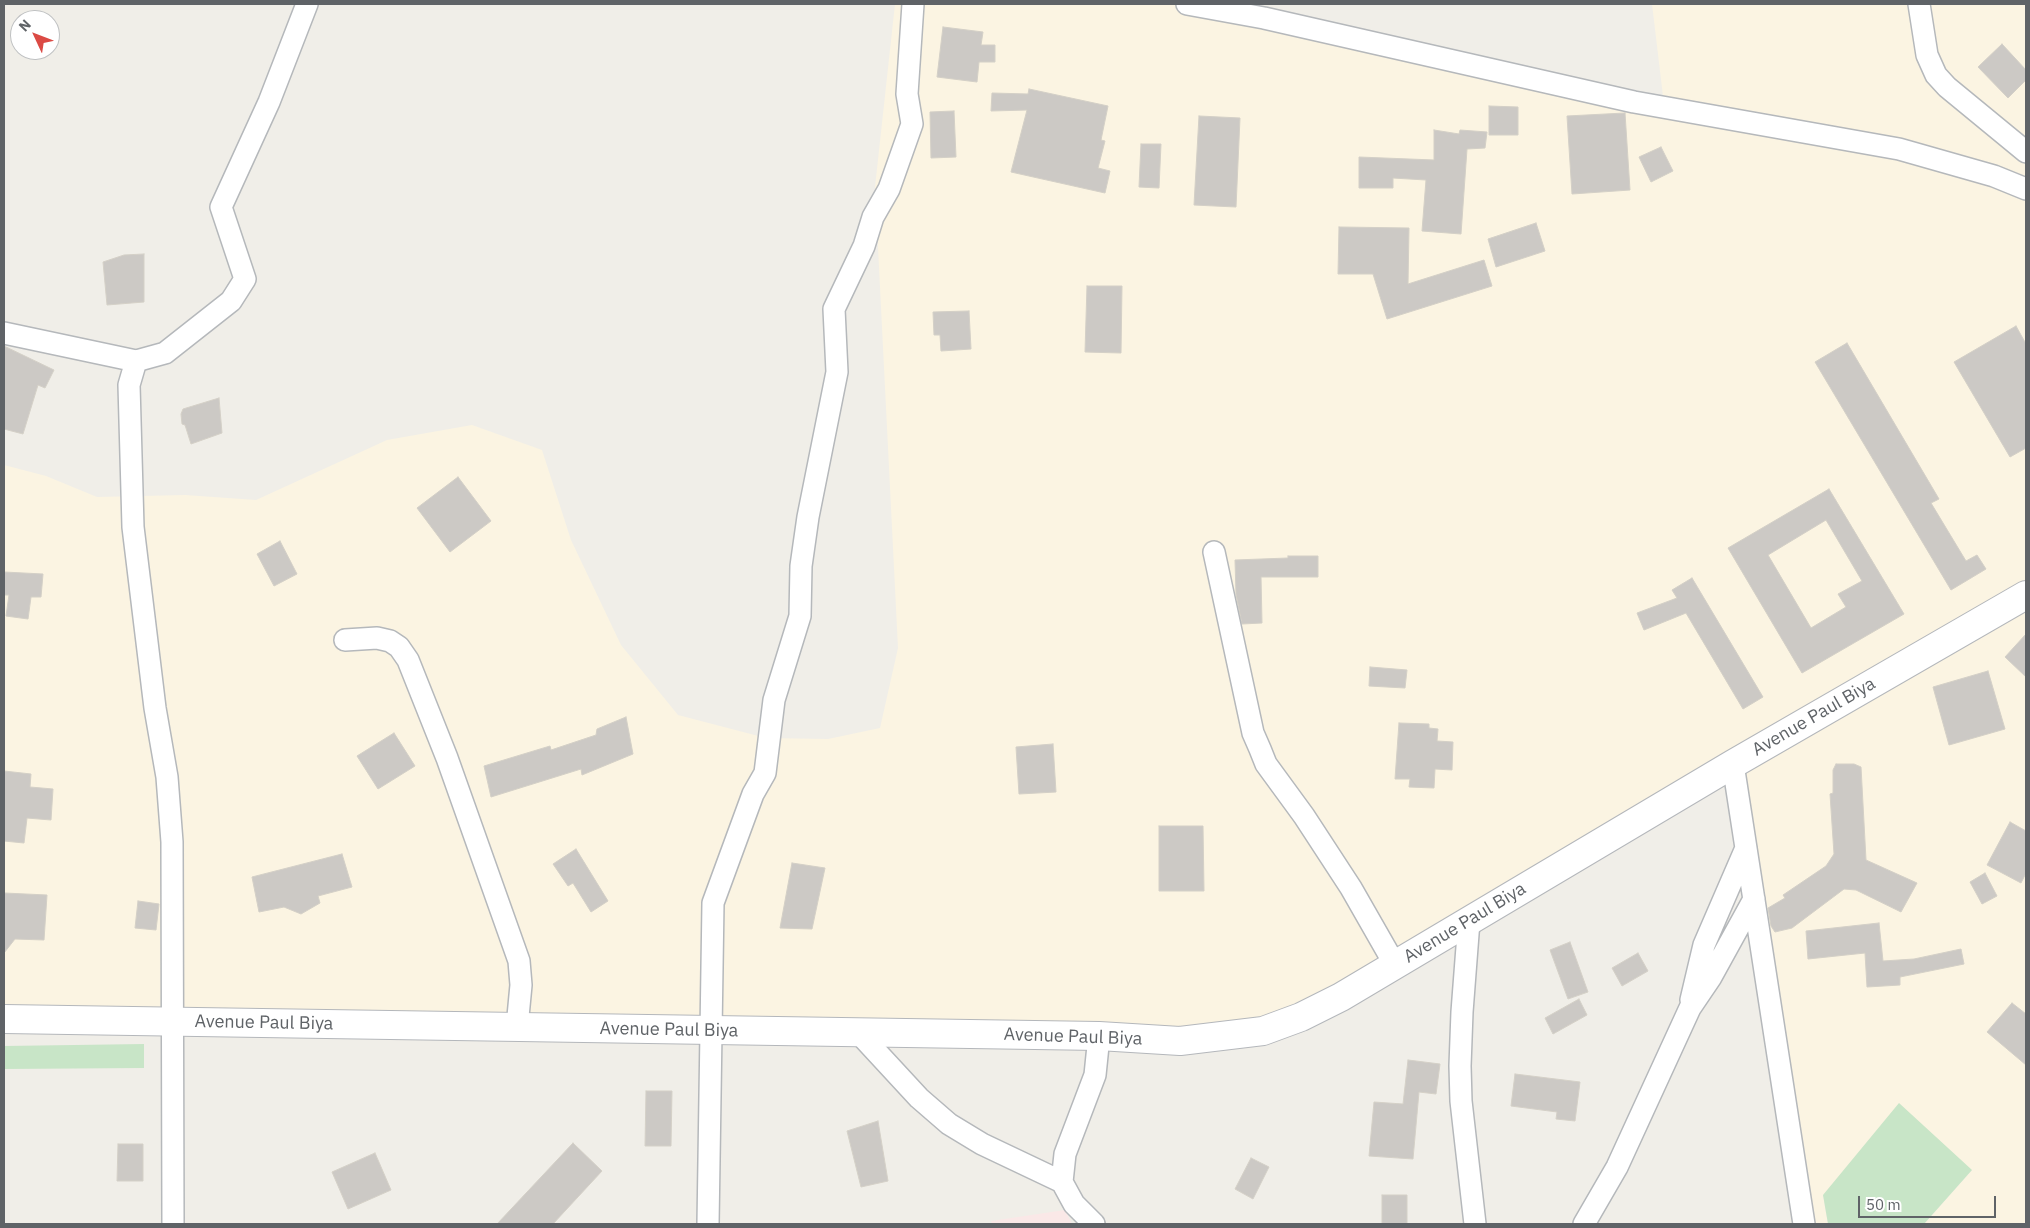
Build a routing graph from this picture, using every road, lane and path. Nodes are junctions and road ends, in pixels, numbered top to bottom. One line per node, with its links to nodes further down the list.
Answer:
1 (307, 4): 8 (street)
2 (913, 4): 21 (street)
3 (1187, 4): 6 (street)
4 (1919, 4): 5 (street)
5 (2026, 152)
6 (2026, 189)
7 (4, 333): 8 (street)
8 (136, 361): 19 (street)
9 (1214, 552): 16 (street)
10 (2026, 595): 12 (main road, Avenue Paul Biya)
11 (345, 640): 20 (street)
12 (1733, 764): 13 (street); 15 (main road, Avenue Paul Biya)
13 (1746, 848): 14 (street); 17 (street)
14 (1754, 899): 17 (street); 30 (street)
15 (1469, 921): 16 (main road, Avenue Paul Biya); 28 (street)
16 (1395, 965): 23 (main road, Avenue Paul Biya)
17 (1690, 1008): 29 (street)
18 (4, 1019): 19 (main road, Avenue Paul Biya)
19 (174, 1022): 20 (main road, Avenue Paul Biya); 25 (street)
20 (517, 1027): 21 (main road, Avenue Paul Biya)
21 (712, 1031): 22 (main road, Avenue Paul Biya); 26 (street)
22 (858, 1032): 23 (main road, Avenue Paul Biya); 24 (street)
23 (1099, 1036): 24 (street)
24 (1062, 1182): 27 (street)
25 (173, 1224)
26 (708, 1224)
27 (1094, 1224)
28 (1475, 1224)
29 (1584, 1224)
30 (1804, 1224)

